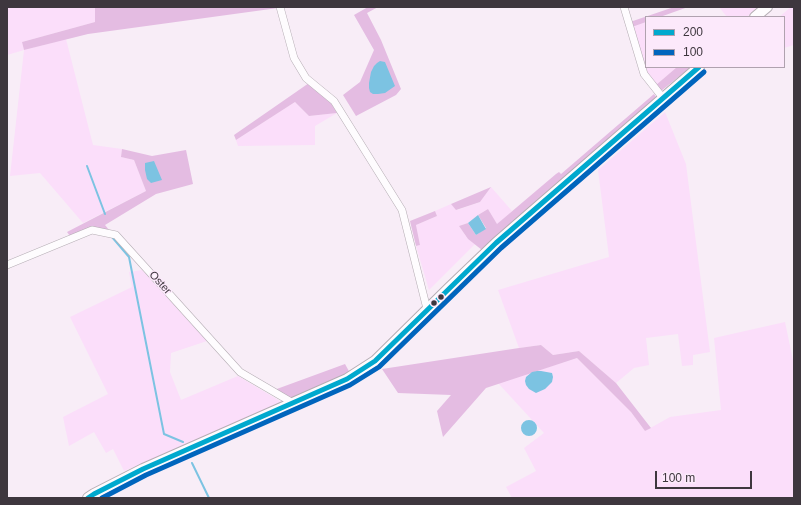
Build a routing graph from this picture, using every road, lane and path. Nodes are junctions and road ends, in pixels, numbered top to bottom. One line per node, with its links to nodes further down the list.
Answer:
1 (280, 7): 8 (street)
2 (624, 7): 6 (street)
3 (767, 7): 4 (main road)
4 (757, 16)
5 (698, 68): 6 (main road)
6 (663, 98): 8 (main road)
7 (7, 265): 9 (street, Oster)
8 (427, 308): 9 (main road)
9 (293, 404): 10 (main road)
10 (88, 498)

